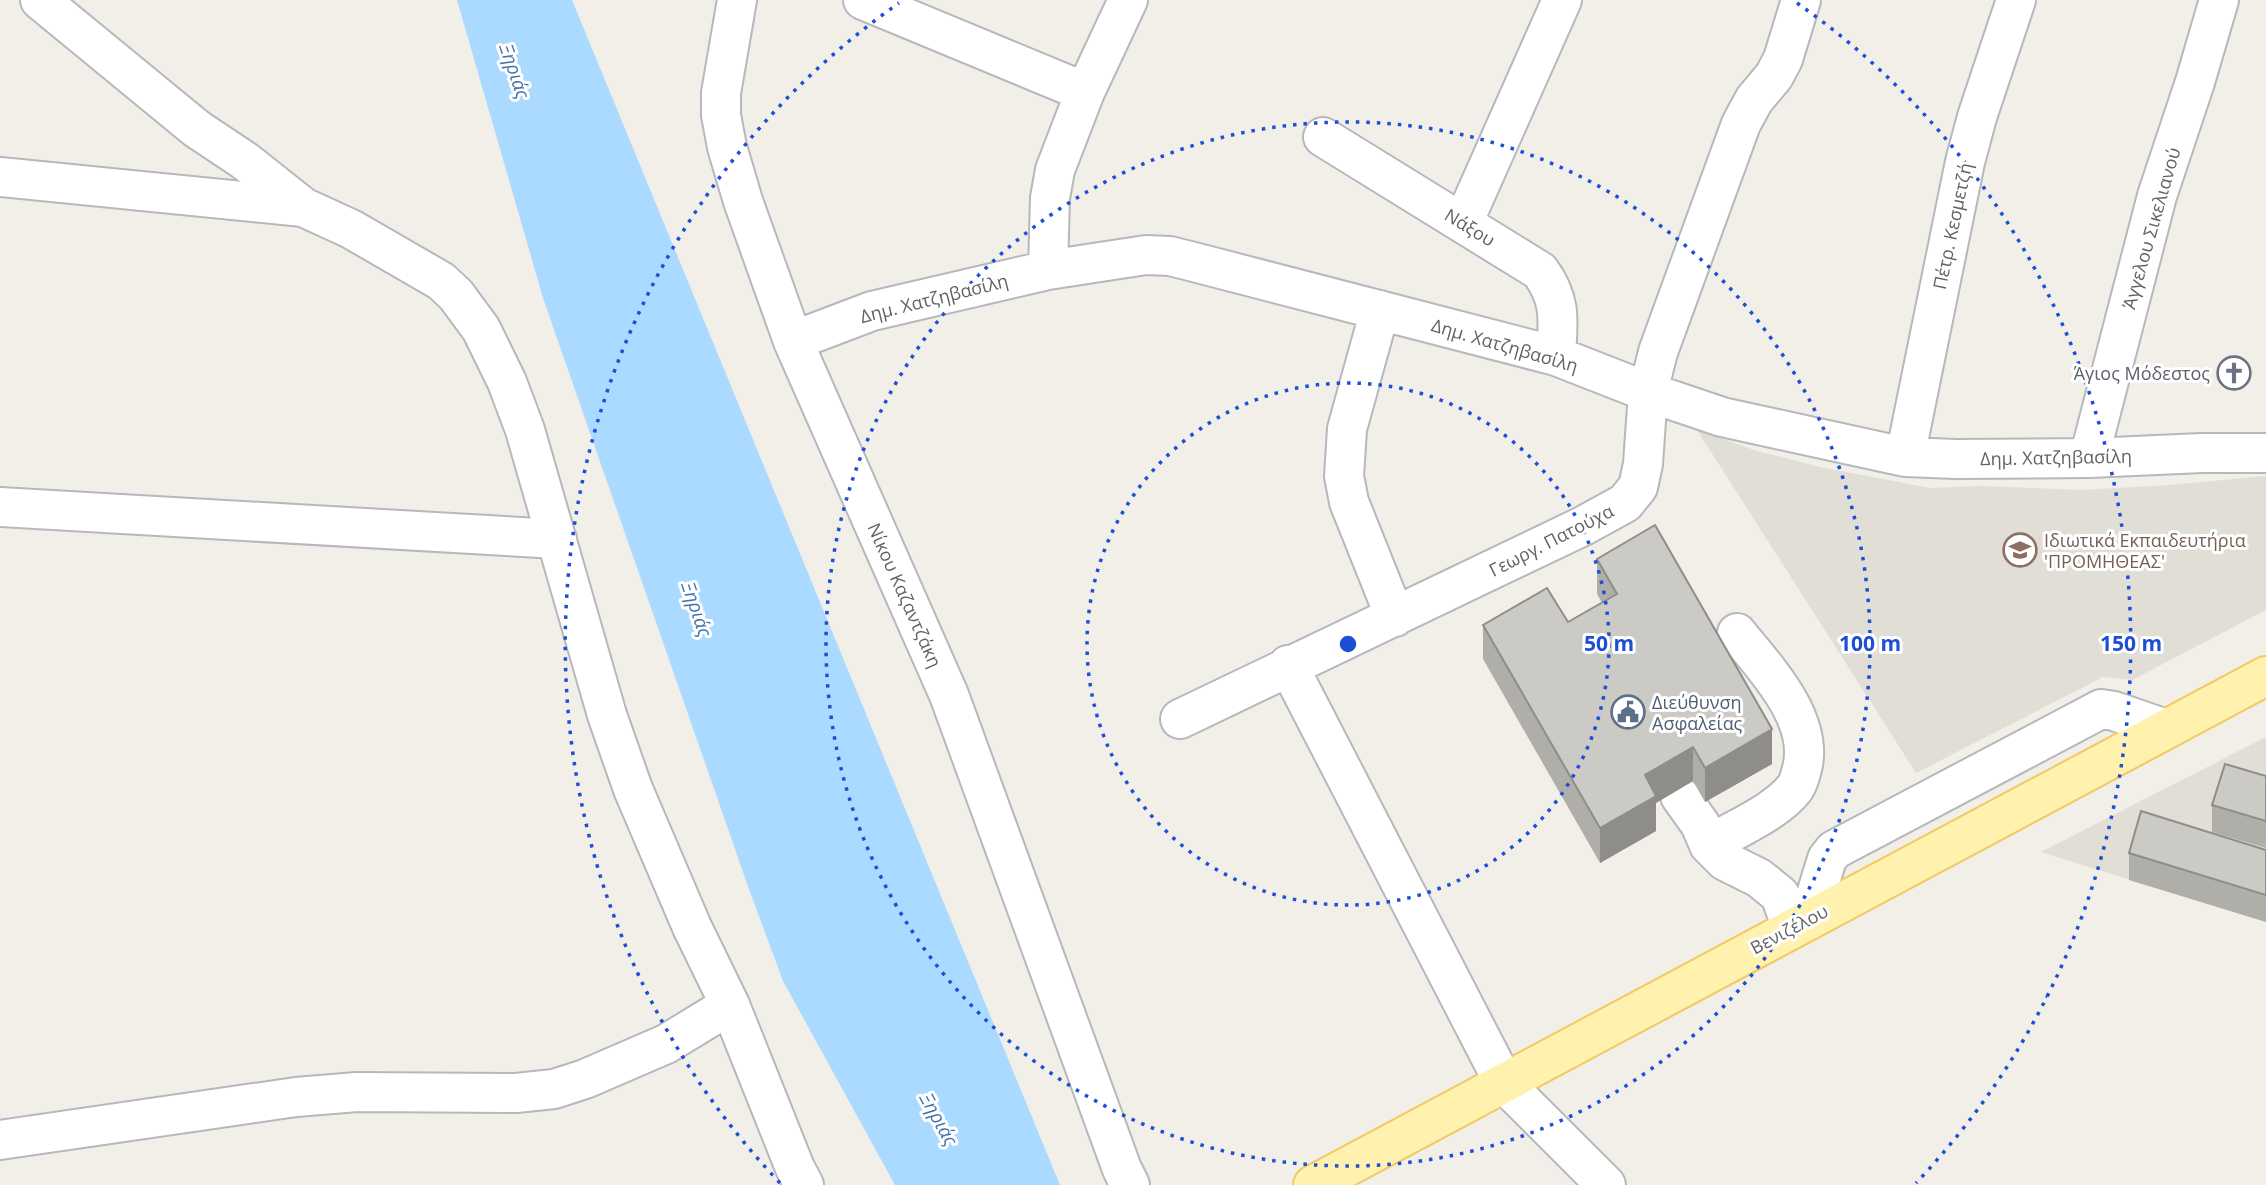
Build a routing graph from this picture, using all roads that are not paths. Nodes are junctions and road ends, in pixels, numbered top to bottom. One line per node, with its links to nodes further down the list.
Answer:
1 (40, 0): 12 (street)
2 (737, 0): 16 (street, Νίκου Καζαντζάκη)
3 (863, 0): 9 (street)
4 (1128, 0): 9 (street)
5 (1562, 0): 13 (street)
6 (1801, 0): 18 (street, Γεωργ. Πατούχα)
7 (2015, 0): 20 (street, Πέτρ. Κεσμετζή)
8 (2219, 0): 21 (street, Άγγελου Σικελιανού)
9 (1085, 92): 14 (street)
10 (1323, 137): 13 (street, Νάξου)
11 (0, 177): 12 (street)
12 (303, 207): 23 (street)
13 (1463, 223): 17 (street, Νάξου)
14 (1048, 270): 15 (street, Δημ. Χατζηβασίλη); 16 (street, Δημ. Χατζηβασίλη)
15 (1380, 310): 17 (street, Δημ. Χατζηβασίλη); 24 (street)
16 (793, 341): 36 (street, Νίκου Καζαντζάκη)
17 (1556, 356): 18 (street, Δημ. Χατζηβασίλη)
18 (1648, 392): 20 (street, Δημ. Χατζηβασίλη); 24 (street, Γεωργ. Πατούχα)
19 (2266, 453): 21 (street, Δημ. Χατζηβασίλη)
20 (1905, 457): 21 (street, Δημ. Χατζηβασίλη)
21 (2089, 458)
22 (0, 507): 23 (street)
23 (557, 539): 32 (street)
24 (1395, 617): 26 (street, Γεωργ. Πατούχα)
25 (1737, 633): 30 (street)
26 (1288, 665): 28 (street, Γεωργ. Πατούχα); 33 (street)
27 (2266, 676): 31 (main road, Βενιζέλου)
28 (1180, 719)
29 (1680, 796): 30 (street)
30 (1709, 845): 31 (street)
31 (1801, 923): 33 (main road, Βενιζέλου)
32 (730, 1005): 34 (street); 35 (street)
33 (1504, 1083): 37 (main road, Βενιζέλου); 38 (street)
34 (0, 1140)
35 (804, 1185)
36 (1130, 1185)
37 (1313, 1185)
38 (1606, 1185)

